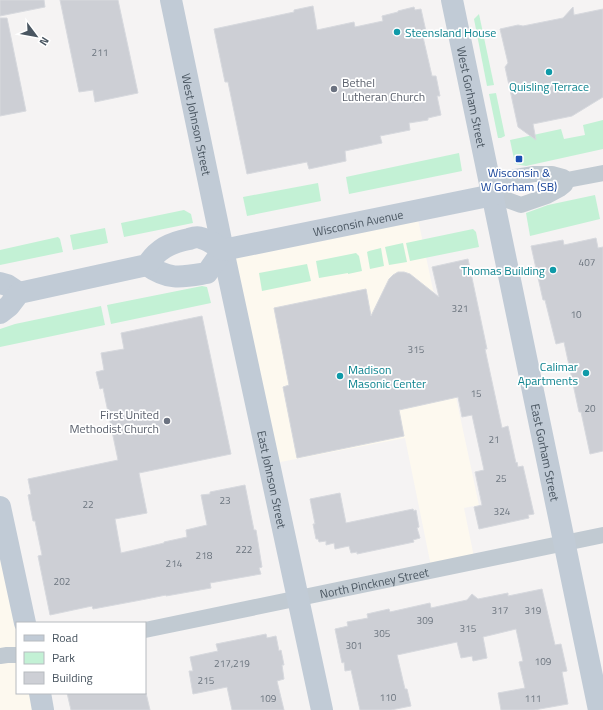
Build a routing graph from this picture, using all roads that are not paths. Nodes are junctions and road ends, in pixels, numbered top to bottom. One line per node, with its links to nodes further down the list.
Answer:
1 (171, 0): 6 (main road, West Johnson Street)
2 (452, 0): 5 (main road, West Gorham Street)
3 (603, 172): 4 (street)
4 (567, 180): 5 (street, Wisconsin Avenue); 5 (street)
5 (493, 195): 6 (main road, Wisconsin Avenue); 13 (main road, East Gorham Street)
6 (223, 250): 7 (main road); 7 (main road); 14 (main road, East Johnson Street)
7 (147, 265): 9 (main road)
8 (0, 283): 9 (main road)
9 (19, 293): 10 (main road)
10 (0, 313)
11 (0, 507): 15 (main road)
12 (603, 535): 13 (street, North Pinckney Street)
13 (565, 543): 14 (street, North Pinckney Street); 22 (main road, East Gorham Street)
14 (298, 599): 16 (street, North Pinckney Street); 21 (main road, East Johnson Street)
15 (25, 622)
16 (146, 630)
17 (16, 655): 18 (street)
18 (0, 656)
19 (40, 694): 20 (main road)
20 (43, 710)
21 (322, 710)
22 (599, 710)

